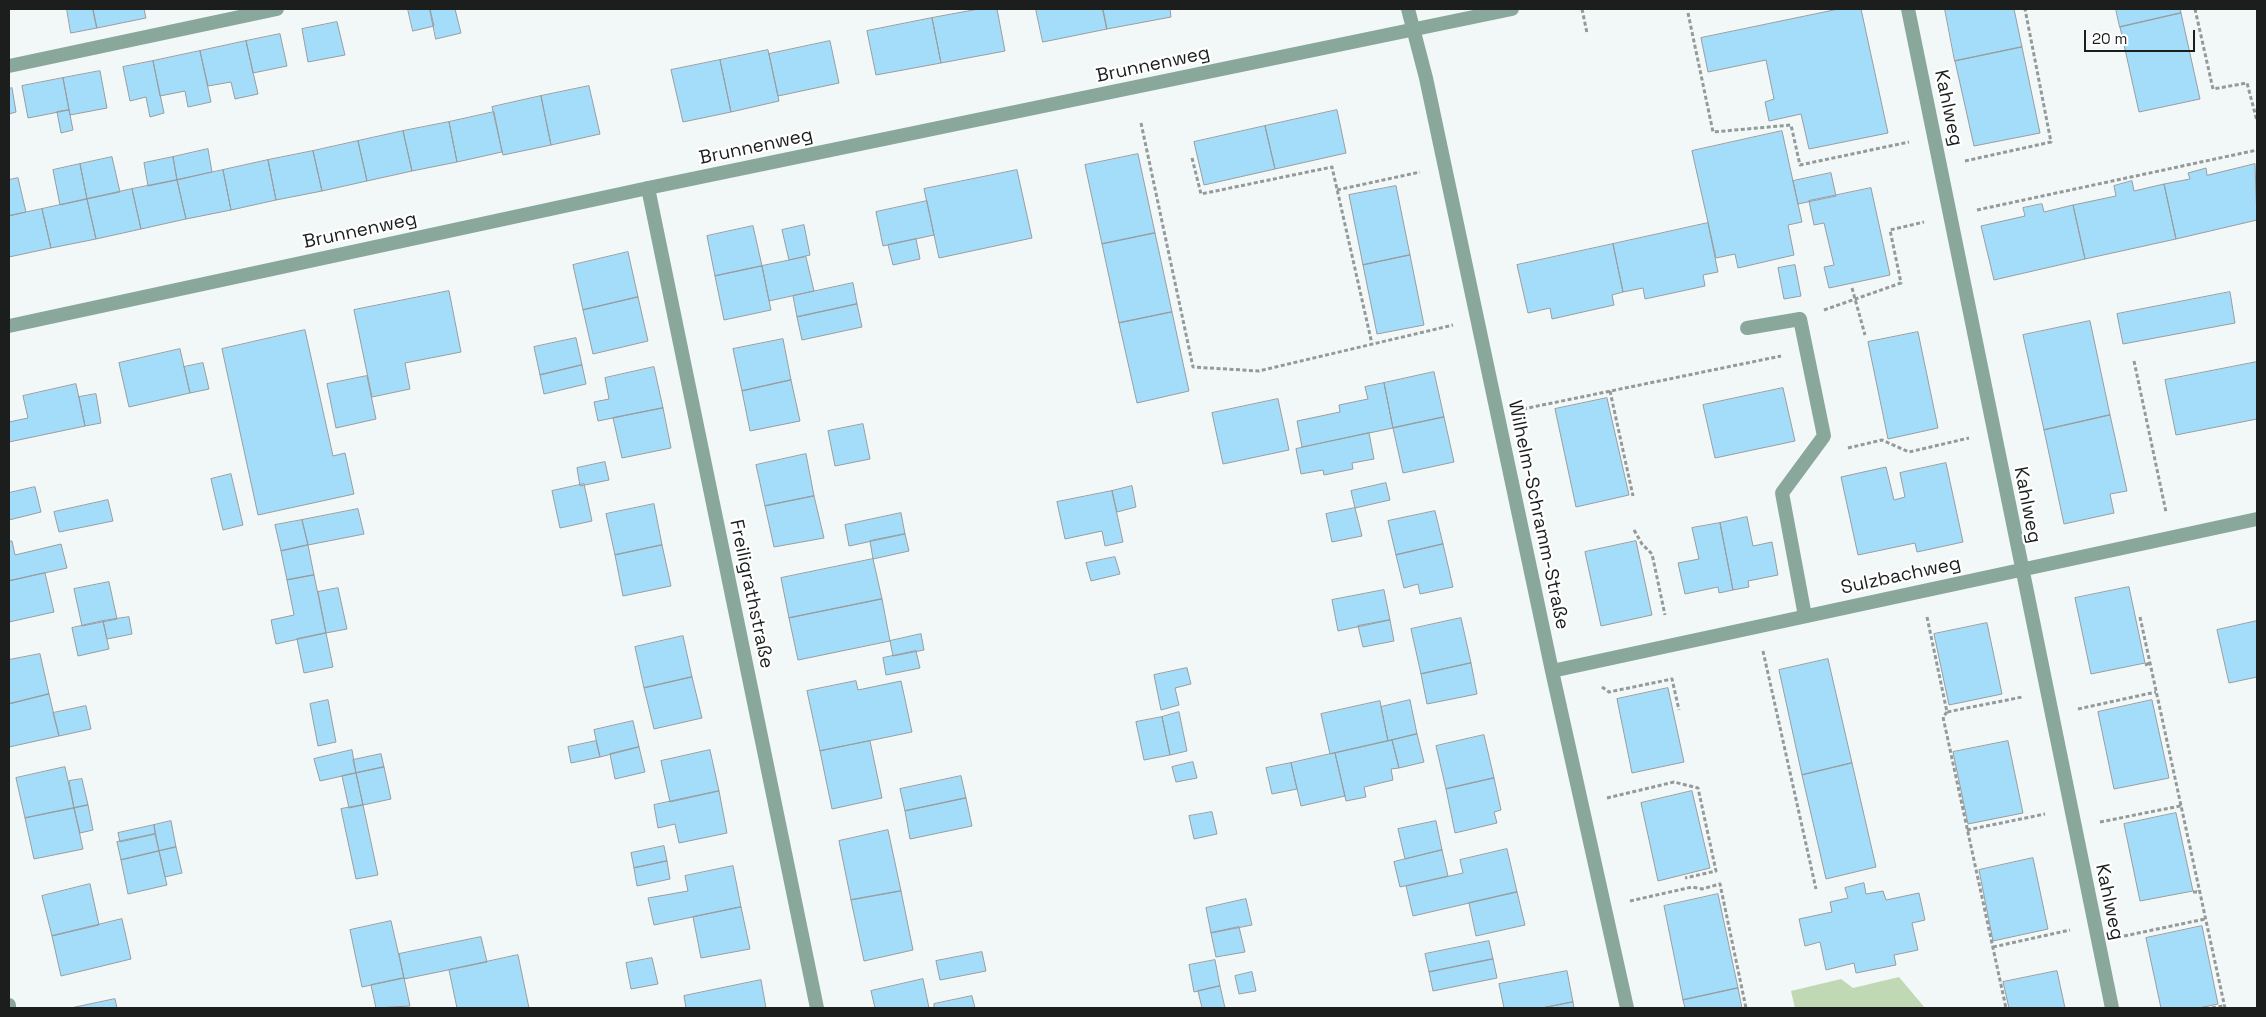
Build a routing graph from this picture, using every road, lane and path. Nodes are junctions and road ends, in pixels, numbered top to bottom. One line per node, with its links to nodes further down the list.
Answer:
1 (277, 9): 11 (street)
2 (1408, 9): 9 (street, Wilhelm-Schramm-Straße)
3 (1512, 9): 9 (street, Brunnenweg)
4 (1582, 9): 10 (path)
5 (1908, 9): 14 (street, Kahlweg)
6 (2025, 9): 18 (path)
7 (2195, 9): 12 (path)
8 (1688, 14): 14 (path)
9 (1413, 30): 17 (street, Wilhelm-Schramm-Straße); 19 (street, Brunnenweg)
10 (1586, 33)
11 (9, 66)
12 (2257, 121)
13 (1141, 123): 29 (path)
14 (1934, 136): 18 (street, Kahlweg)
15 (2257, 150): 21 (path)
16 (1192, 158): 20 (path)
17 (1445, 166): 20 (path); 25 (street, Wilhelm-Schramm-Straße)
18 (1940, 167): 21 (street, Kahlweg)
19 (648, 188): 26 (street, Brunnenweg); 66 (street, Freiligrathstraße)
20 (1337, 190): 29 (path)
21 (1950, 216): 23 (path); 34 (street, Kahlweg)
22 (1852, 288): 23 (path)
23 (1855, 299): 24 (path); 28 (path)
24 (1800, 319): 27 (street); 30 (street)
25 (1478, 320): 29 (path); 33 (street, Wilhelm-Schramm-Straße)
26 (9, 326)
27 (1747, 328)
28 (1864, 335)
29 (1372, 344)
30 (1807, 350): 32 (path); 35 (street)
31 (2134, 361): 39 (path)
32 (1610, 391): 33 (path); 36 (path)
33 (1498, 415): 49 (street, Wilhelm-Schramm-Straße)
34 (1994, 432): 35 (path); 40 (street, Kahlweg)
35 (1809, 456): 43 (street)
36 (1633, 496)
37 (2257, 519): 39 (street, Sulzbachweg)
38 (1634, 530): 42 (path)
39 (2172, 538): 40 (street, Sulzbachweg)
40 (2021, 570): 41 (street, Sulzbachweg); 50 (street, Kahlweg)
41 (1921, 591): 43 (street, Sulzbachweg); 53 (path)
42 (1665, 615)
43 (1805, 616): 45 (street, Sulzbachweg)
44 (2140, 616): 46 (path)
45 (1757, 626): 48 (street, Sulzbachweg); 60 (path)
46 (2150, 664): 47 (path); 51 (path)
47 (2144, 665)
48 (1574, 666): 49 (street, Sulzbachweg); 52 (path)
49 (1552, 671): 55 (street, Wilhelm-Schramm-Straße)
50 (2047, 692): 53 (path); 54 (street, Kahlweg)
51 (2156, 692): 54 (path); 72 (path)
52 (1680, 710)
53 (1947, 712): 58 (path)
54 (2052, 715): 56 (street, Kahlweg)
55 (1582, 804): 59 (path); 62 (street, Wilhelm-Schramm-Straße)
56 (2071, 808): 57 (street, Kahlweg); 58 (path)
57 (2075, 828): 61 (path); 63 (street, Kahlweg)
58 (1967, 830): 65 (path)
59 (1685, 878)
60 (1816, 889)
61 (2193, 892)
62 (1605, 907): 67 (street, Wilhelm-Schramm-Straße); 68 (path)
63 (2095, 925): 64 (street, Kahlweg); 65 (path)
64 (2098, 942): 70 (street, Kahlweg); 71 (path)
65 (1993, 947): 69 (path)
66 (817, 1008)
67 (1627, 1008)
68 (1746, 1008)
69 (2006, 1008)
70 (2112, 1008)
71 (2212, 1008)
72 (2225, 1008)

